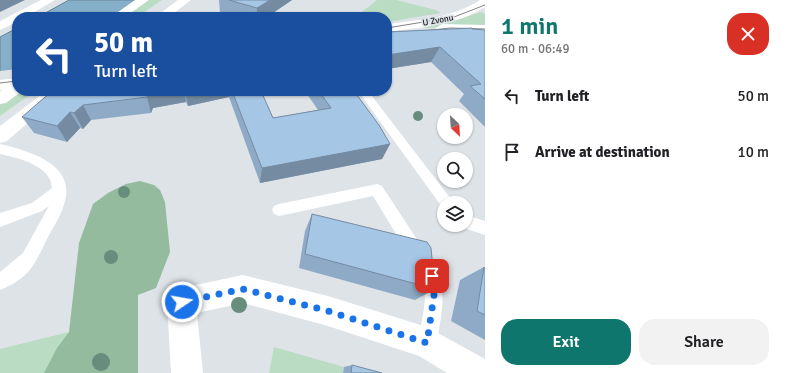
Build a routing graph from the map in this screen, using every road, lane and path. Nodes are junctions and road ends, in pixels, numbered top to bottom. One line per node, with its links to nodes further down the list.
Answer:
1 (49, 0): 5 (street)
2 (143, 0): 6 (street)
3 (185, 0): 7 (street)
4 (485, 2): 10 (street, U Zvonu)
5 (26, 12)
6 (125, 12)
7 (168, 12)
8 (12, 20): 9 (street)
9 (0, 26)
10 (392, 27)
11 (485, 29): 12 (street)
12 (392, 35)
13 (12, 84): 14 (street)
14 (0, 85)
15 (12, 91): 18 (street)
16 (50, 96): 19 (street)
17 (367, 96): 22 (lane)
18 (0, 99)
19 (0, 136)
20 (0, 149): 21 (lane)
21 (60, 190): 24 (lane); 27 (lane)
22 (442, 196)
23 (279, 210): 28 (lane)
24 (0, 220)
25 (473, 224): 26 (lane)
26 (485, 228)
27 (0, 281)
28 (427, 343): 29 (street); 30 (street)
29 (187, 373)
30 (477, 373)

